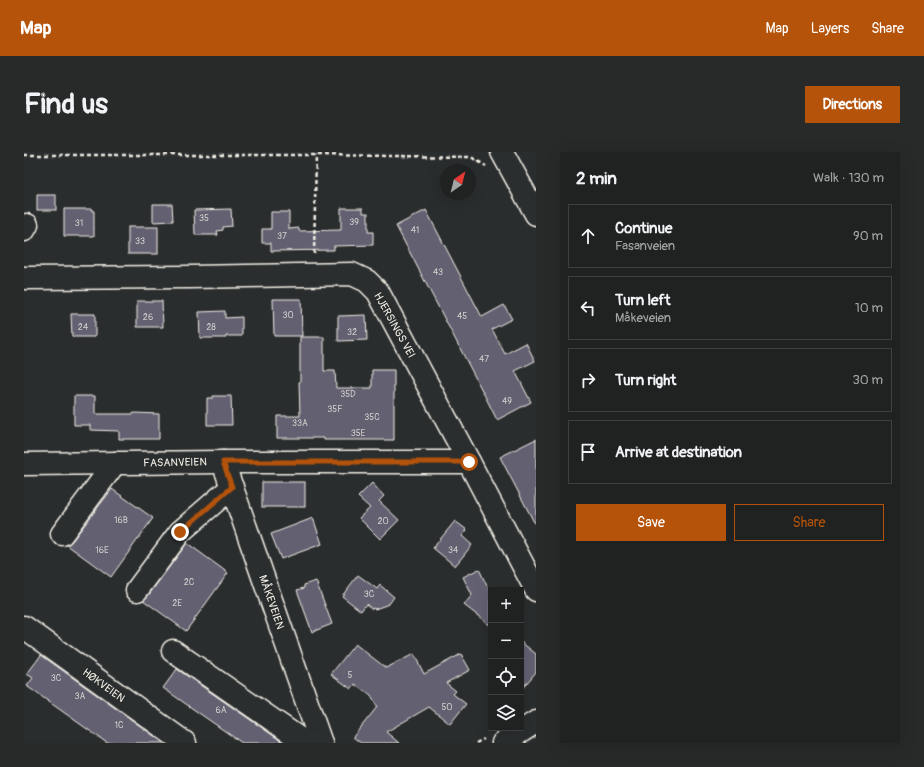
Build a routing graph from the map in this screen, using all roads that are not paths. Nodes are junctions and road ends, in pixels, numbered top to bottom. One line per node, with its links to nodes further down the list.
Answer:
1 (502, 152): 2 (street)
2 (536, 214)
3 (24, 278): 5 (street, HJERSINGS VEI)
4 (223, 462): 5 (street, FASANVEIEN); 6 (street, FASANVEIEN); 8 (street, MÅKEVEIEN)
5 (469, 462): 11 (street, HJERSINGS VEI)
6 (115, 463): 7 (street, FASANVEIEN); 9 (street)
7 (24, 464)
8 (232, 487): 10 (street); 16 (street, MÅKEVEIEN)
9 (62, 534)
10 (137, 590)
11 (536, 590)
12 (24, 627): 15 (street, HØKVEIEN)
13 (173, 651): 16 (street)
14 (536, 722): 17 (street)
15 (185, 743)
16 (321, 743)
17 (503, 743)

